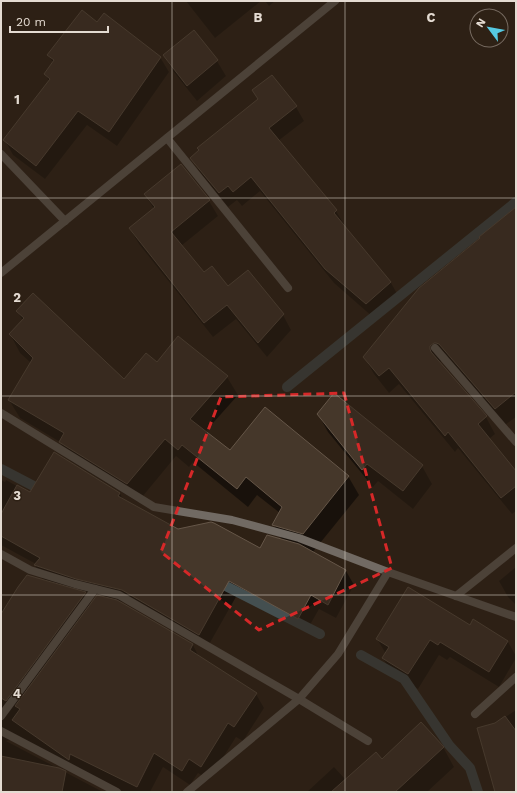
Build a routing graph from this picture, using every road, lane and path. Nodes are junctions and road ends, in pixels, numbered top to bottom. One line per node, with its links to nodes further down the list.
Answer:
1 (335, 1): 2 (street)
2 (167, 138): 4 (street); 6 (street)
3 (1, 154): 4 (street)
4 (66, 221): 5 (street)
5 (1, 274)
6 (288, 288)
7 (435, 348): 9 (street)
8 (1, 413): 12 (street)
9 (516, 442)
10 (516, 548): 14 (street)
11 (1, 554): 13 (street)
12 (388, 572): 14 (street); 17 (street)
13 (95, 589): 17 (street); 19 (street)
14 (456, 596): 15 (street)
15 (516, 617)
16 (516, 677): 18 (street)
17 (299, 699): 21 (street); 23 (street)
18 (475, 714)
19 (1, 716)
20 (1, 731): 22 (street)
21 (368, 741)
22 (117, 792)
23 (187, 792)

